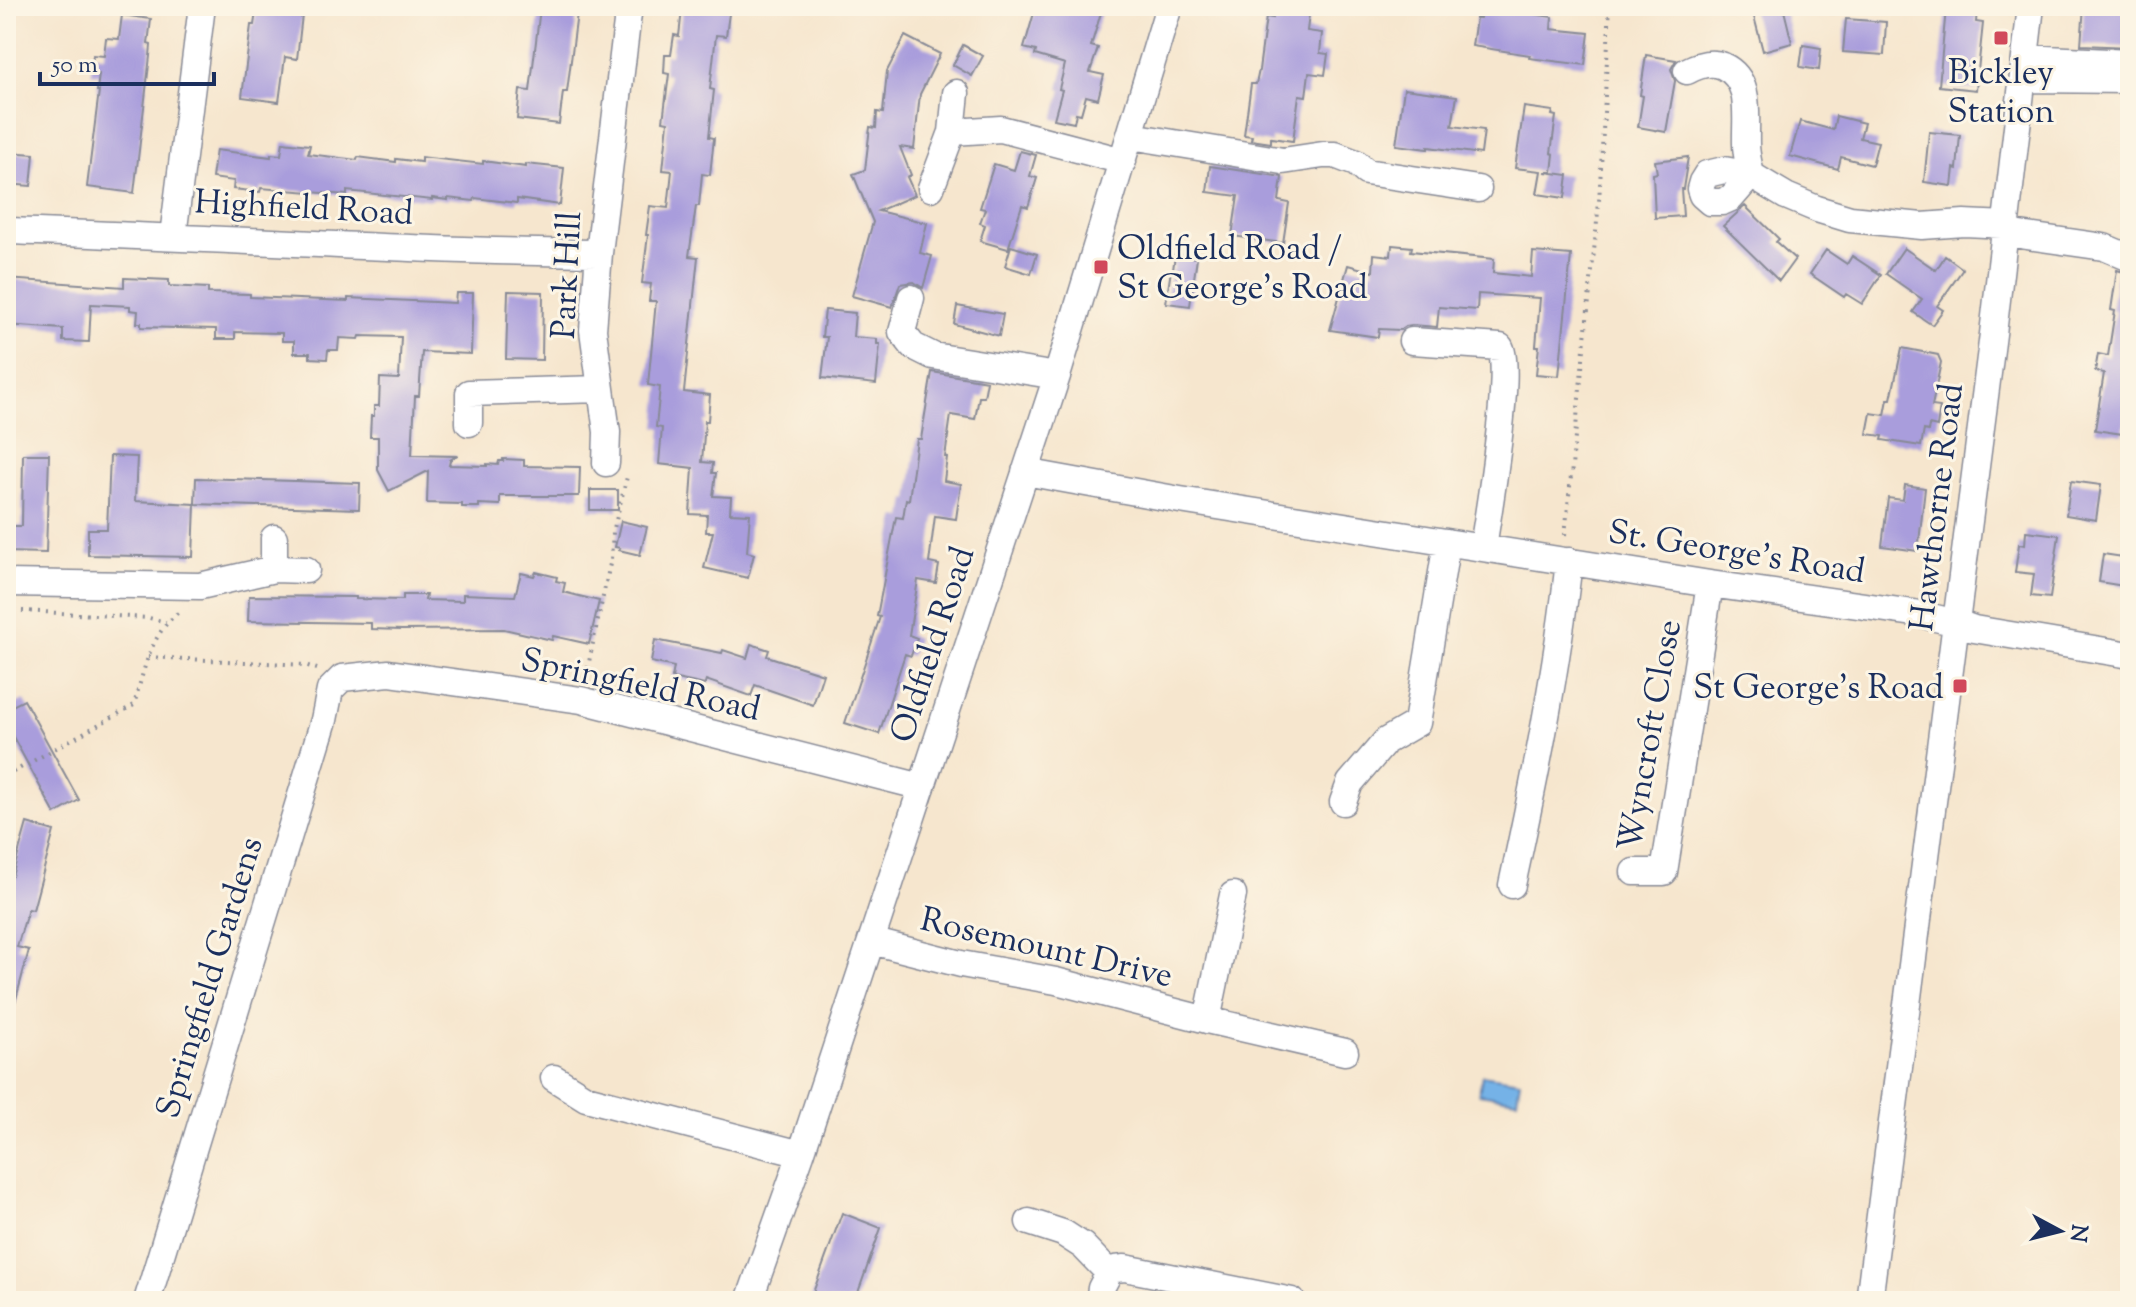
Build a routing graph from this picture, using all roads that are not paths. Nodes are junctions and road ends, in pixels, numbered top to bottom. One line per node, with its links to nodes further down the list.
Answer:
1 (202, 6): 16 (street)
2 (629, 6): 17 (street, Park Hill)
3 (1169, 6): 11 (street, Oldfield Road)
4 (2031, 6): 6 (street, Hawthorne Road)
5 (2130, 63): 6 (street)
6 (2025, 69): 8 (street); 14 (street, Hawthorne Road)
7 (1687, 71): 14 (street)
8 (2130, 80)
9 (956, 93): 10 (street)
10 (952, 132): 11 (street); 12 (street)
11 (1127, 148): 13 (street); 21 (street, Oldfield Road)
12 (931, 188)
13 (1478, 189)
14 (2006, 229): 18 (street); 34 (street, Hawthorne Road)
15 (6, 231): 16 (street, Highfield Road)
16 (173, 236): 17 (street, Highfield Road)
17 (599, 253): 22 (street, Park Hill)
18 (2130, 258)
19 (911, 298): 21 (street)
20 (1412, 341): 28 (street)
21 (1057, 376): 25 (street, Oldfield Road)
22 (601, 389): 23 (street, Park Hill); 24 (street)
23 (469, 423)
24 (606, 463)
25 (1025, 472): 27 (street, St. George's Road); 37 (street, Oldfield Road)
26 (274, 538): 30 (street)
27 (1447, 542): 28 (street, St. George's Road); 38 (street)
28 (1483, 547): 29 (street, St. George's Road)
29 (1569, 561): 33 (street, St. George's Road); 40 (street, St. George's Road)
30 (274, 569): 31 (street); 32 (street)
31 (306, 570)
32 (6, 583)
33 (1710, 584): 34 (street, St. George's Road); 39 (street, Wyncroft Close)
34 (1957, 623): 35 (street, St. George's Road); 53 (street, Hawthorne Road)
35 (2130, 655)
36 (342, 678): 37 (street, Springfield Road); 50 (street, Springfield Gardens)
37 (922, 787): 42 (street, Oldfield Road)
38 (1343, 802)
39 (1634, 872)
40 (1512, 885)
41 (1233, 895): 43 (street, Rosemount Drive)
42 (871, 941): 43 (street, Rosemount Drive); 46 (street, Oldfield Road)
43 (1207, 1020): 44 (street, Rosemount Drive)
44 (1345, 1052)
45 (554, 1078): 46 (street)
46 (801, 1154): 49 (street, Oldfield Road)
47 (1029, 1222): 48 (street)
48 (1109, 1273): 51 (street); 52 (street)
49 (757, 1299)
50 (147, 1301)
51 (1099, 1301)
52 (1292, 1301)
53 (1869, 1301)

